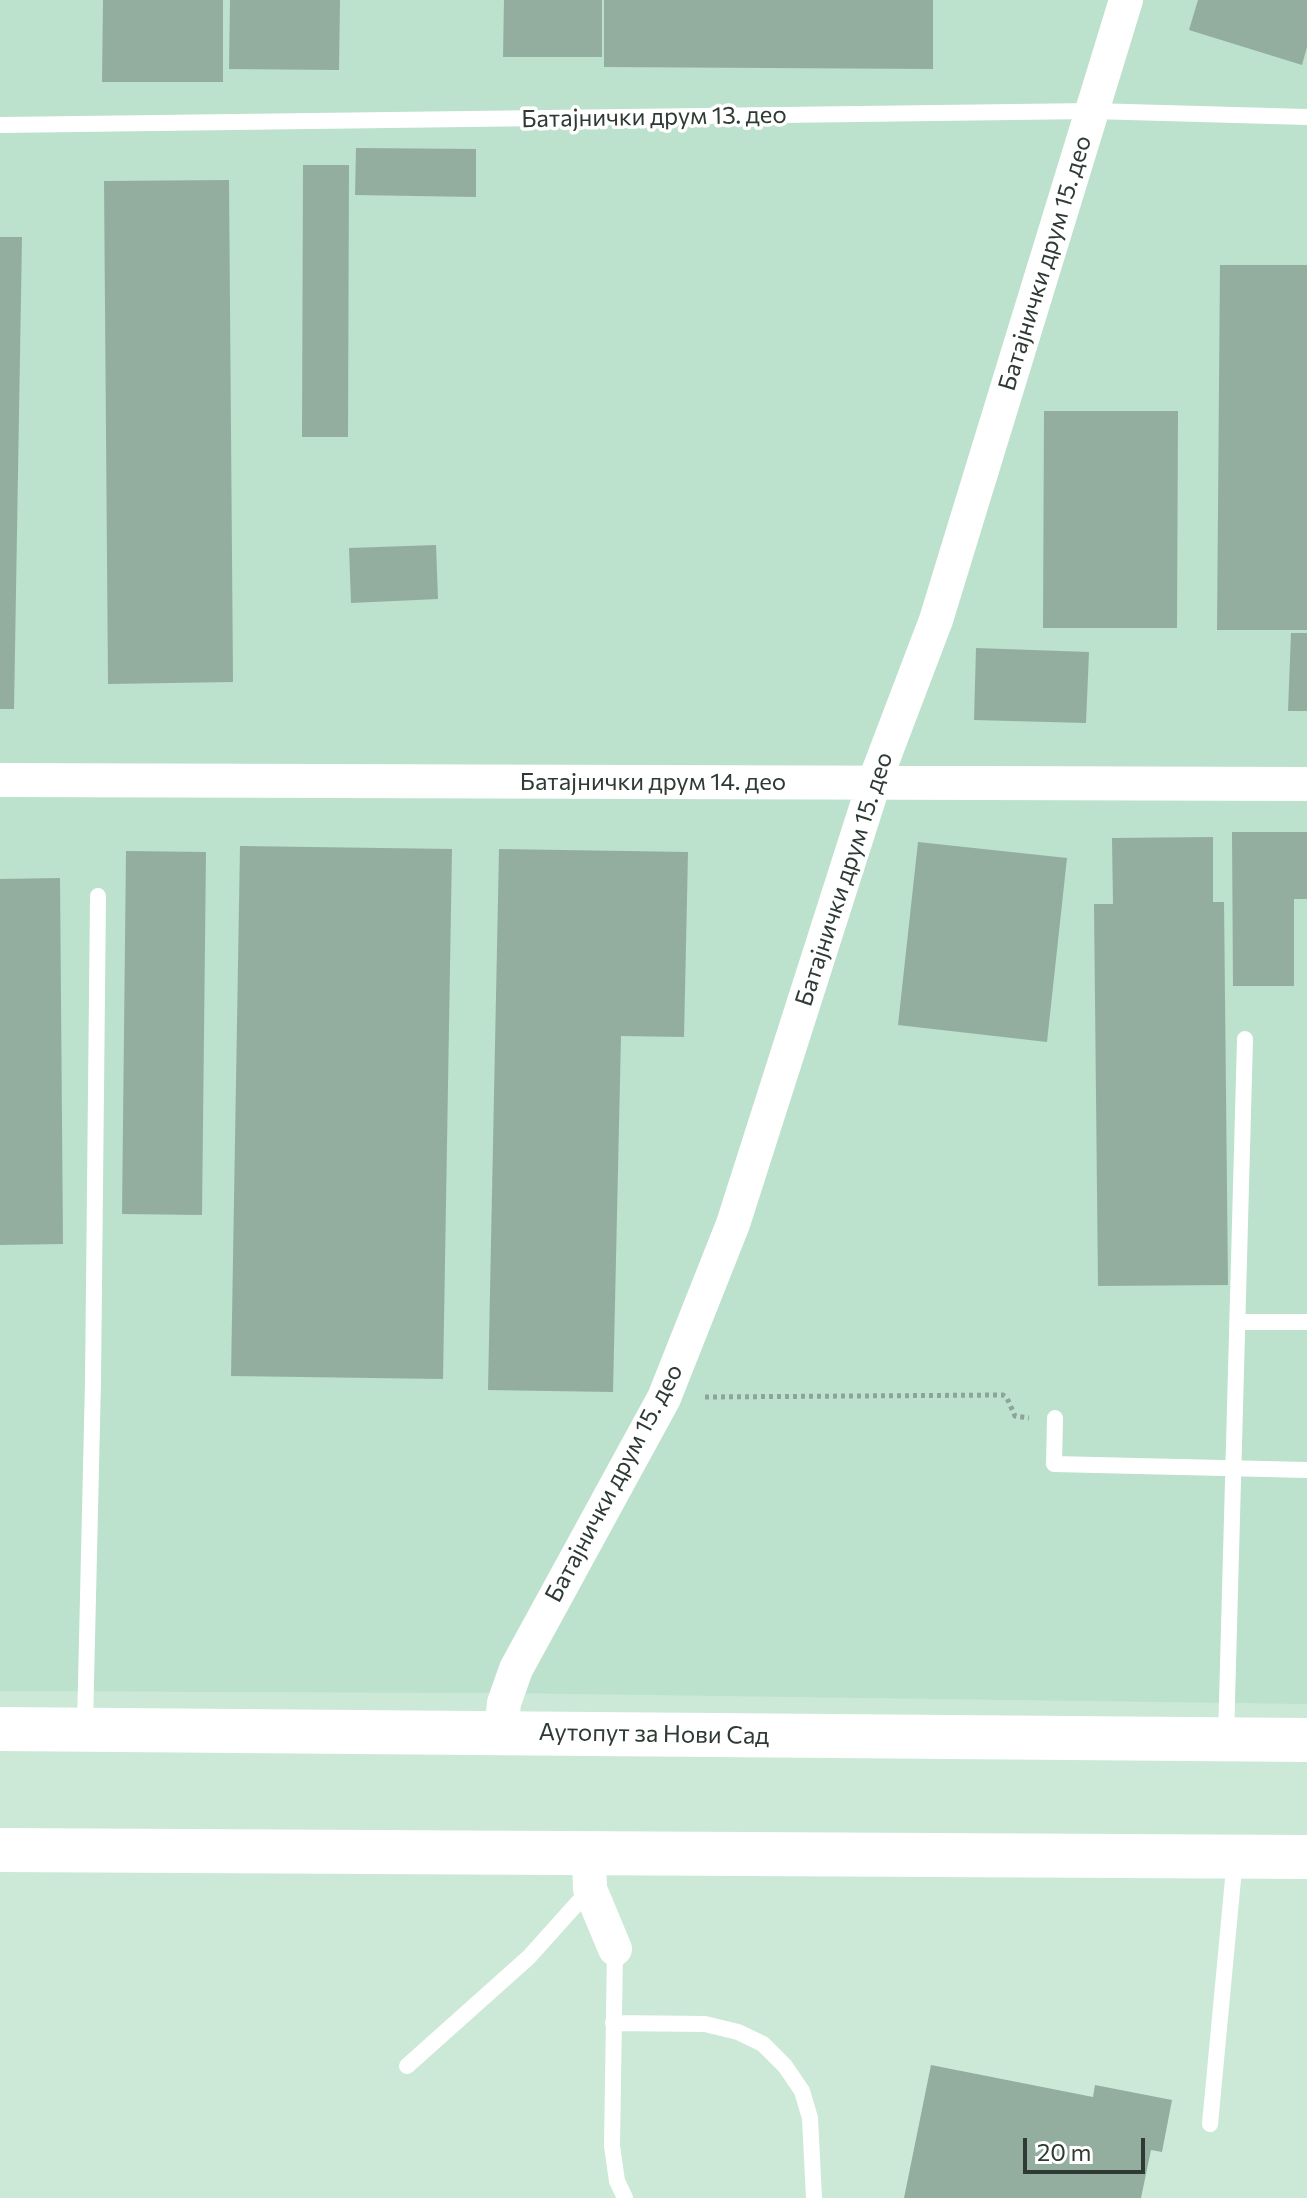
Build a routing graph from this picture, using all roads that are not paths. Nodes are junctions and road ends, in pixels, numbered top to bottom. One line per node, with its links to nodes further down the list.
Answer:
1 (1126, 0): 2 (street, Батајнички друм 15. део)
2 (1092, 111): 3 (lane, Батајнички друм 13. део); 4 (lane, Батајнички друм 13. део); 6 (street, Батајнички друм 15. део)
3 (1307, 117)
4 (0, 125)
5 (0, 780): 6 (street, Батајнички друм 14. део)
6 (874, 783): 7 (street, Батајнички друм 14. део); 17 (street, Батајнички друм 15. део)
7 (1307, 784)
8 (98, 896): 16 (lane)
9 (1245, 1039): 10 (lane)
10 (1238, 1322): 11 (lane); 13 (lane)
11 (1307, 1322)
12 (1055, 1418): 13 (lane)
13 (1234, 1468): 14 (lane); 18 (lane)
14 (1307, 1470)
15 (0, 1729): 16 (main road, Аутопут за Нови Сад)
16 (85, 1730): 17 (main road, Аутопут за Нови Сад)
17 (501, 1732): 18 (main road, Аутопут за Нови Сад)
18 (1226, 1739): 19 (main road, Аутопут за Нови Сад)
19 (1307, 1740)
20 (0, 1850): 23 (main road)
21 (1235, 1856): 22 (main road); 23 (main road); 27 (lane)
22 (1307, 1857)
23 (589, 1870): 24 (street); 26 (lane)
24 (615, 1949): 25 (lane)
25 (613, 2023): 28 (lane); 29 (lane)
26 (407, 2066)
27 (1210, 2124)
28 (625, 2198)
29 (814, 2198)

